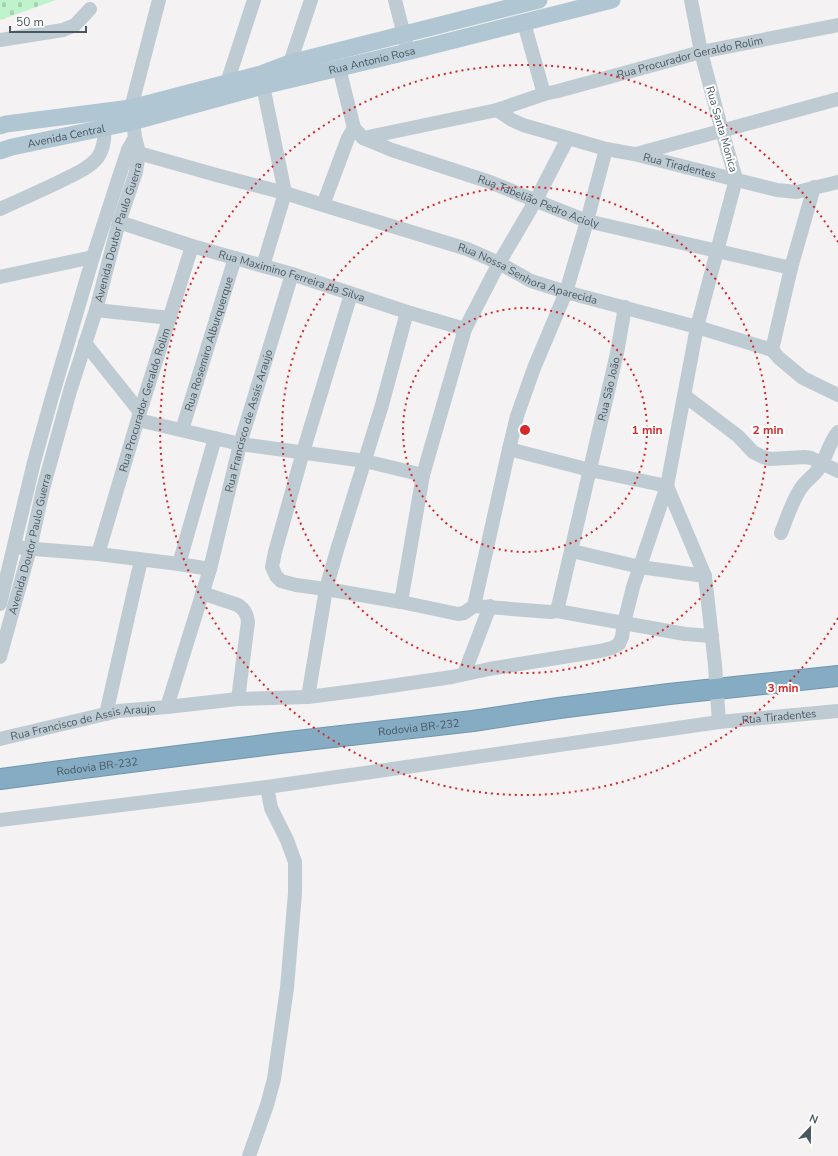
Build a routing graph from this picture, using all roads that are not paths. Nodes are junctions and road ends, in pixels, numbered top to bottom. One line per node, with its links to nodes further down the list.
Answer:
1 (159, 0): 26 (street)
2 (254, 0): 18 (street)
3 (310, 0): 15 (street)
4 (395, 0): 11 (street)
5 (539, 0): 11 (main road, Rua Antonio Rosa)
6 (612, 0): 9 (main road, Rua Antonio Rosa)
7 (691, 0): 14 (street, Rua Santa Monica)
8 (90, 9): 12 (street)
9 (524, 23): 13 (main road, Rua Antonio Rosa); 19 (street)
10 (838, 25): 14 (street, Rua Procurador Geraldo Rolim)
11 (404, 34): 13 (street); 15 (main road, Rua Antonio Rosa)
12 (0, 40)
13 (407, 52): 16 (main road, Rua Antonio Rosa)
14 (701, 52): 19 (street, Rua Procurador Geraldo Rolim); 25 (street, Rua Santa Monica)
15 (290, 63): 17 (main road, Rua Antonio Rosa)
16 (339, 68): 17 (main road, Rua Antonio Rosa); 24 (street, Rua Tabelião Pedro Acioly)
17 (262, 80): 18 (main road, Rua Antonio Rosa); 26 (main road, Rua Antonio Rosa); 35 (street)
18 (227, 83): 26 (main road, Rua Antonio Rosa)
19 (544, 94): 21 (street, Rua Procurador Geraldo Rolim)
20 (838, 99): 25 (street)
21 (497, 110): 27 (street, Rua Procurador Geraldo Rolim); 28 (street, Rua Tiradentes)
22 (3, 125): 26 (main road, Avenida Central); 29 (main road)
23 (104, 127): 26 (main road, Avenida Central); 29 (main road, Avenida Central); 38 (street)
24 (354, 128): 27 (street, Rua Tabelião Pedro Acioly); 37 (street)
25 (722, 131): 31 (street); 32 (street, Rua Santa Monica)
26 (133, 134): 35 (street, Rua Nossa Senhora Aparecida); 40 (street, Avenida Doutor Paulo Guerra); 43 (street, Avenida Doutor Paulo Guerra)
27 (363, 138): 36 (street, Rua Tabelião Pedro Acioly)
28 (568, 138): 30 (street, Rua Tiradentes); 36 (street)
29 (6, 149)
30 (606, 149): 31 (street, Rua Tiradentes); 39 (street)
31 (634, 154): 32 (street, Rua Tiradentes)
32 (736, 179): 34 (street, Rua Tiradentes); 42 (street, Rua Santa Monica)
33 (838, 182): 34 (street, Rua Tiradentes)
34 (814, 188): 47 (street)
35 (285, 192): 37 (street, Rua Nossa Senhora Aparecida); 46 (street)
36 (536, 200): 39 (street, Rua Tabelião Pedro Acioly); 45 (street)
37 (323, 205): 45 (street, Rua Nossa Senhora Aparecida)
38 (0, 209)
39 (587, 221): 42 (street, Rua Tabelião Pedro Acioly); 50 (street)
40 (119, 222): 41 (street, Rua Maximino Ferreira da Silva); 53 (street, Avenida Doutor Paulo Guerra)
41 (192, 246): 44 (street, Rua Maximino Ferreira da Silva); 55 (street, Rua Procurador Geraldo Rolim)
42 (718, 251): 47 (street, Rua Tabelião Pedro Acioly); 56 (street, Rua Santa Monica)
43 (93, 257): 49 (street); 65 (street, Avenida Doutor Paulo Guerra)
44 (235, 258): 46 (street, Rua Maximino Ferreira da Silva); 63 (street, Rua Rosemiro Alburquerque)
45 (499, 264): 50 (street, Rua Nossa Senhora Aparecida); 57 (street)
46 (263, 266): 48 (street, Rua Maximino Ferreira da Silva)
47 (791, 268): 59 (street)
48 (292, 274): 51 (street, Rua Maximino Ferreira da Silva); 68 (street, Rua Francisco de Assis Araujo)
49 (0, 277)
50 (566, 292): 52 (street, Rua Nossa Senhora Aparecida); 69 (street)
51 (351, 294): 54 (street, Rua Maximino Ferreira da Silva); 70 (street)
52 (625, 307): 56 (street, Rua Nossa Senhora Aparecida); 73 (street, Rua São João)
53 (96, 310): 55 (street); 58 (street, Avenida Doutor Paulo Guerra)
54 (407, 312): 57 (street, Rua Maximino Ferreira da Silva); 71 (street)
55 (170, 318): 62 (street, Rua Procurador Geraldo Rolim)
56 (697, 327): 59 (street, Rua Nossa Senhora Aparecida); 61 (street)
57 (465, 329): 75 (street)
58 (85, 342): 62 (street); 66 (street, Avenida Doutor Paulo Guerra)
59 (772, 350): 60 (street)
60 (838, 395)
61 (685, 396): 72 (street); 76 (street)
62 (139, 416): 63 (street); 81 (street, Rua Procurador Geraldo Rolim)
63 (182, 430): 67 (street)
64 (838, 432): 72 (street)
65 (42, 434): 66 (street); 78 (street, Avenida Doutor Paulo Guerra)
66 (57, 438): 79 (street, Avenida Doutor Paulo Guerra)
67 (215, 438): 68 (street); 83 (street)
68 (240, 444): 70 (street); 85 (street, Rua Francisco de Assis Araujo)
69 (509, 449): 73 (street); 91 (street)
70 (303, 452): 71 (street); 87 (street)
71 (365, 461): 75 (street); 87 (street)
72 (822, 464): 74 (street); 77 (street)
73 (590, 470): 76 (street); 80 (street, Rua São João)
74 (838, 471)
75 (422, 475): 89 (street)
76 (667, 486): 84 (street); 86 (street)
77 (781, 533)
78 (14, 547): 79 (street); 90 (street, Avenida Doutor Paulo Guerra)
79 (30, 549): 81 (street); 96 (street, Avenida Doutor Paulo Guerra)
80 (572, 551): 84 (street); 93 (street, Rua São João)
81 (98, 554): 82 (street)
82 (141, 560): 83 (street); 104 (street)
83 (179, 564): 85 (street)
84 (640, 567): 86 (street); 94 (street)
85 (210, 569): 88 (street, Rua Francisco de Assis Araujo)
86 (705, 576): 95 (street)
87 (326, 589): 89 (street); 100 (street)
88 (202, 593): 101 (street); 102 (street, Rua Francisco de Assis Araujo)
89 (401, 602): 91 (street)
90 (0, 604)
91 (474, 606): 92 (street)
92 (490, 606): 93 (street); 97 (street)
93 (557, 611): 94 (street)
94 (624, 623): 95 (street); 97 (street)
95 (712, 636): 99 (street)
96 (0, 657)
97 (464, 674): 100 (street)
98 (838, 676): 99 (highway, Rodovia BR-232)
99 (716, 688): 105 (street); 107 (highway, Rodovia BR-232)
100 (308, 697): 101 (street)
101 (238, 699): 102 (street)
102 (166, 707): 104 (street, Rua Francisco de Assis Araujo)
103 (838, 711): 105 (street, Rua Tiradentes)
104 (106, 714): 106 (street, Rua Francisco de Assis Araujo)
105 (719, 722): 108 (street, Rua Tiradentes)
106 (0, 738)
107 (0, 780)
108 (267, 787): 109 (street, Rua Tiradentes); 110 (street)
109 (0, 820)
110 (248, 1156)

